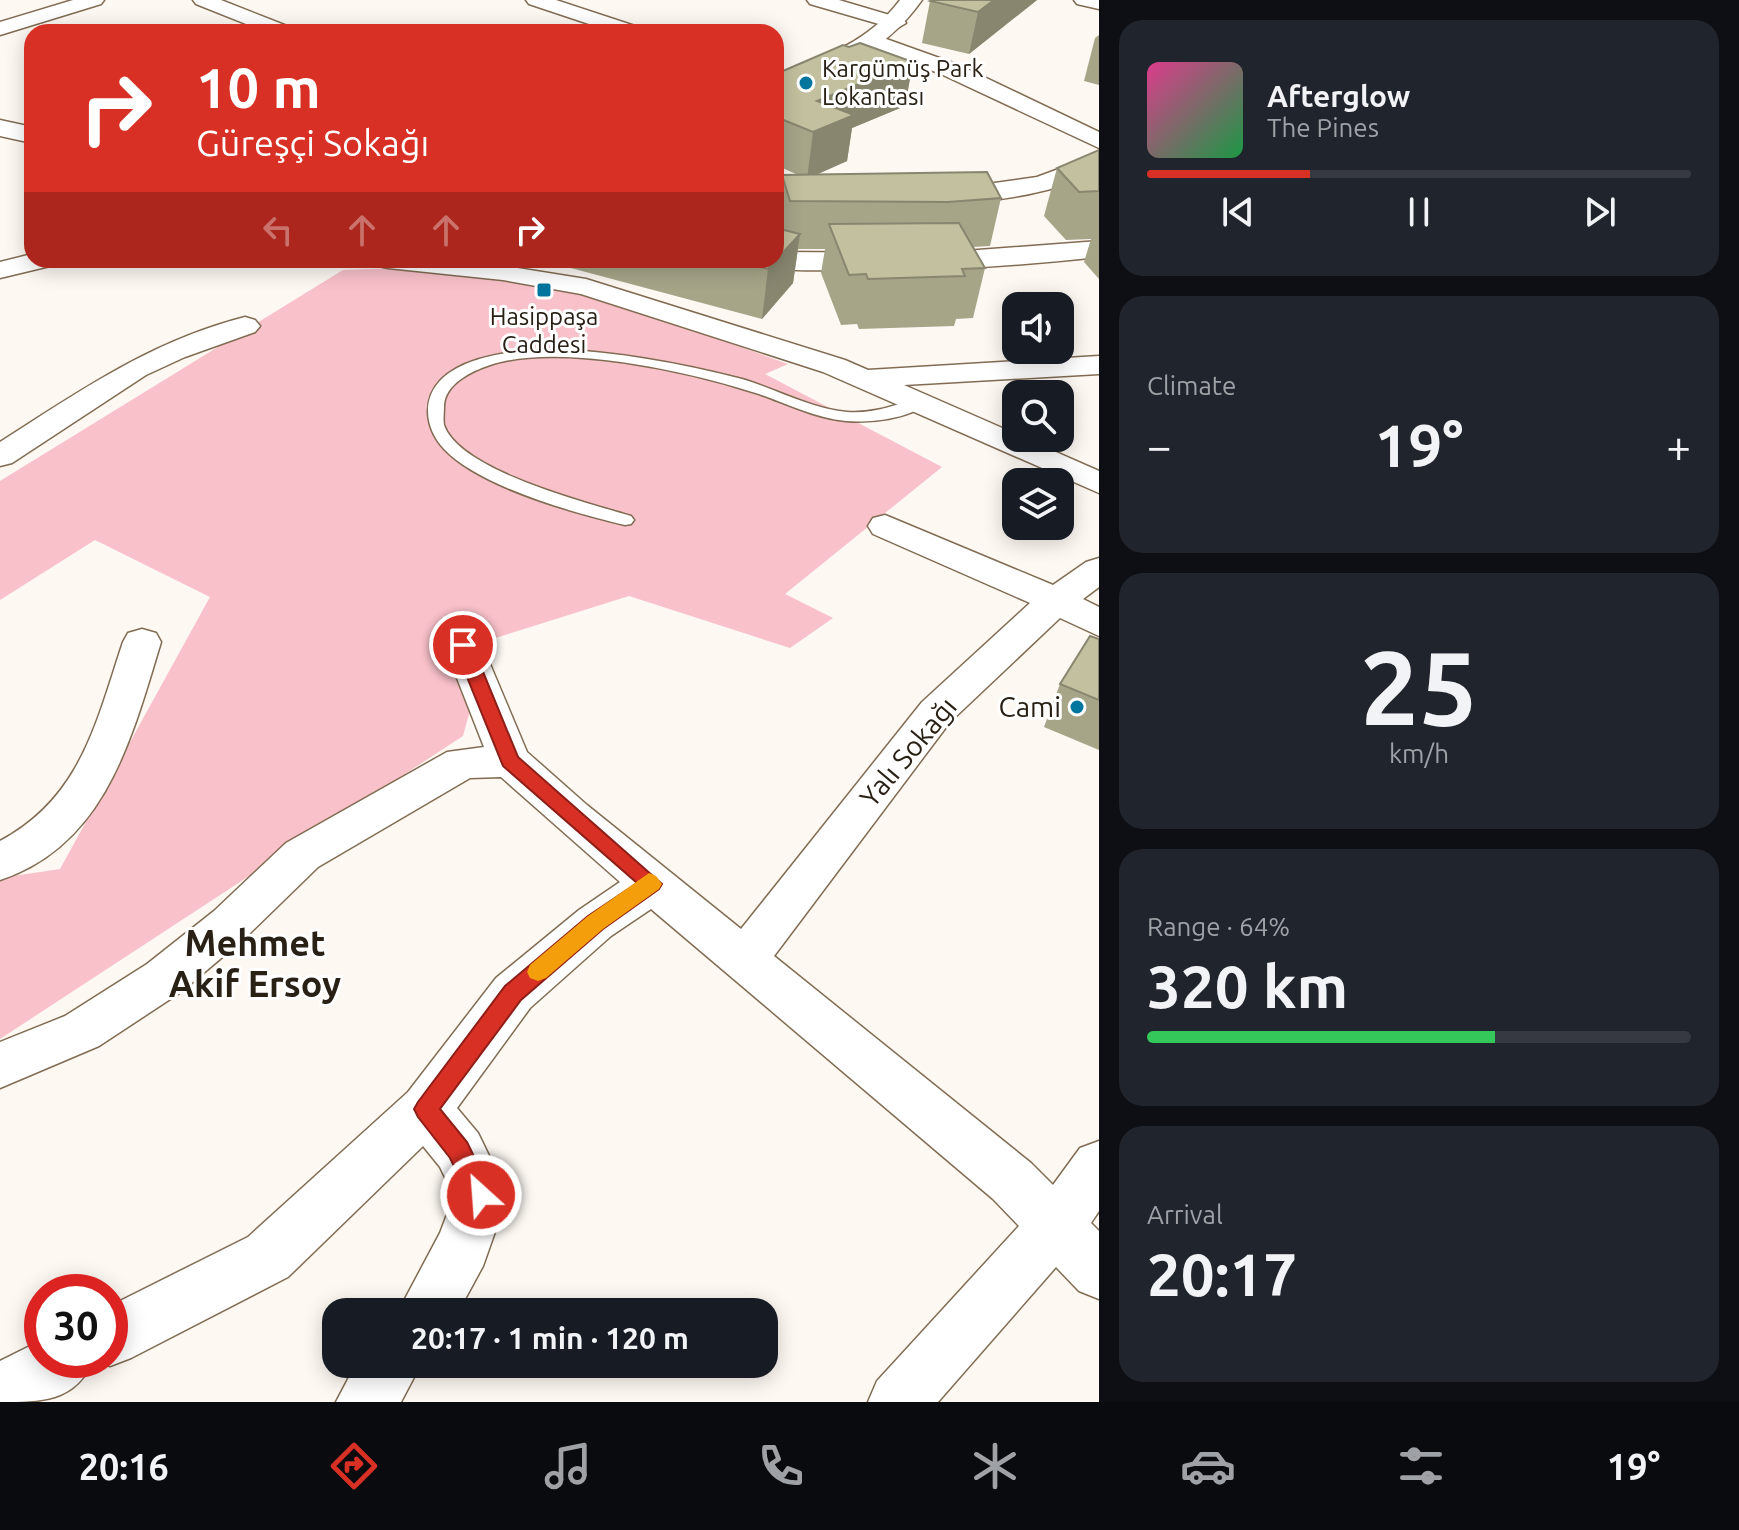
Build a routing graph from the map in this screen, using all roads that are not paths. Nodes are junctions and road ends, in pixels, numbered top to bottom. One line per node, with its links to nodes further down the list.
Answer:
1 (94, 0): 9 (street)
2 (203, 0): 12 (street)
3 (536, 0): 13 (street)
4 (817, 0): 10 (street)
5 (911, 0): 10 (main road)
6 (1084, 0): 7 (street)
7 (1099, 3)
8 (0, 8): 9 (street)
9 (26, 21): 11 (street); 14 (street)
10 (896, 23): 15 (main road)
11 (33, 24)
12 (264, 24)
13 (610, 24)
14 (0, 29)
15 (875, 41): 16 (main road); 19 (street)
16 (784, 79)
17 (0, 128): 18 (main road)
18 (24, 133)
19 (1099, 141)
20 (0, 145): 21 (main road)
21 (24, 150)
22 (1099, 161): 23 (street)
23 (914, 199)
24 (0, 246): 26 (street)
25 (1099, 249): 27 (street)
26 (24, 251)
27 (784, 260)
28 (24, 264): 30 (street)
29 (465, 268): 33 (street)
30 (0, 270)
31 (245, 326): 35 (street)
32 (1099, 365): 33 (street)
33 (864, 379): 34 (street)
34 (919, 403): 36 (street); 37 (lane)
35 (0, 456)
36 (1095, 478)
37 (625, 520)
38 (885, 526): 40 (street)
39 (1099, 570): 40 (street, Yalı Sokağı)
40 (1056, 600): 41 (street); 47 (street, Yalı Sokağı)
41 (1099, 623)
42 (142, 642): 45 (street)
43 (463, 645): 44 (street)
44 (510, 761): 46 (street); 48 (street)
45 (0, 862)
46 (652, 884): 47 (street); 49 (street)
47 (744, 960): 51 (street)
48 (0, 1065)
49 (426, 1109): 53 (street); 54 (street)
50 (1099, 1166): 51 (street)
51 (1056, 1226): 52 (street); 59 (street)
52 (1099, 1271)
53 (435, 1298)
54 (128, 1328)
55 (29, 1378): 57 (street)
56 (382, 1378): 58 (street)
57 (0, 1393)
58 (366, 1402)
59 (898, 1402)

